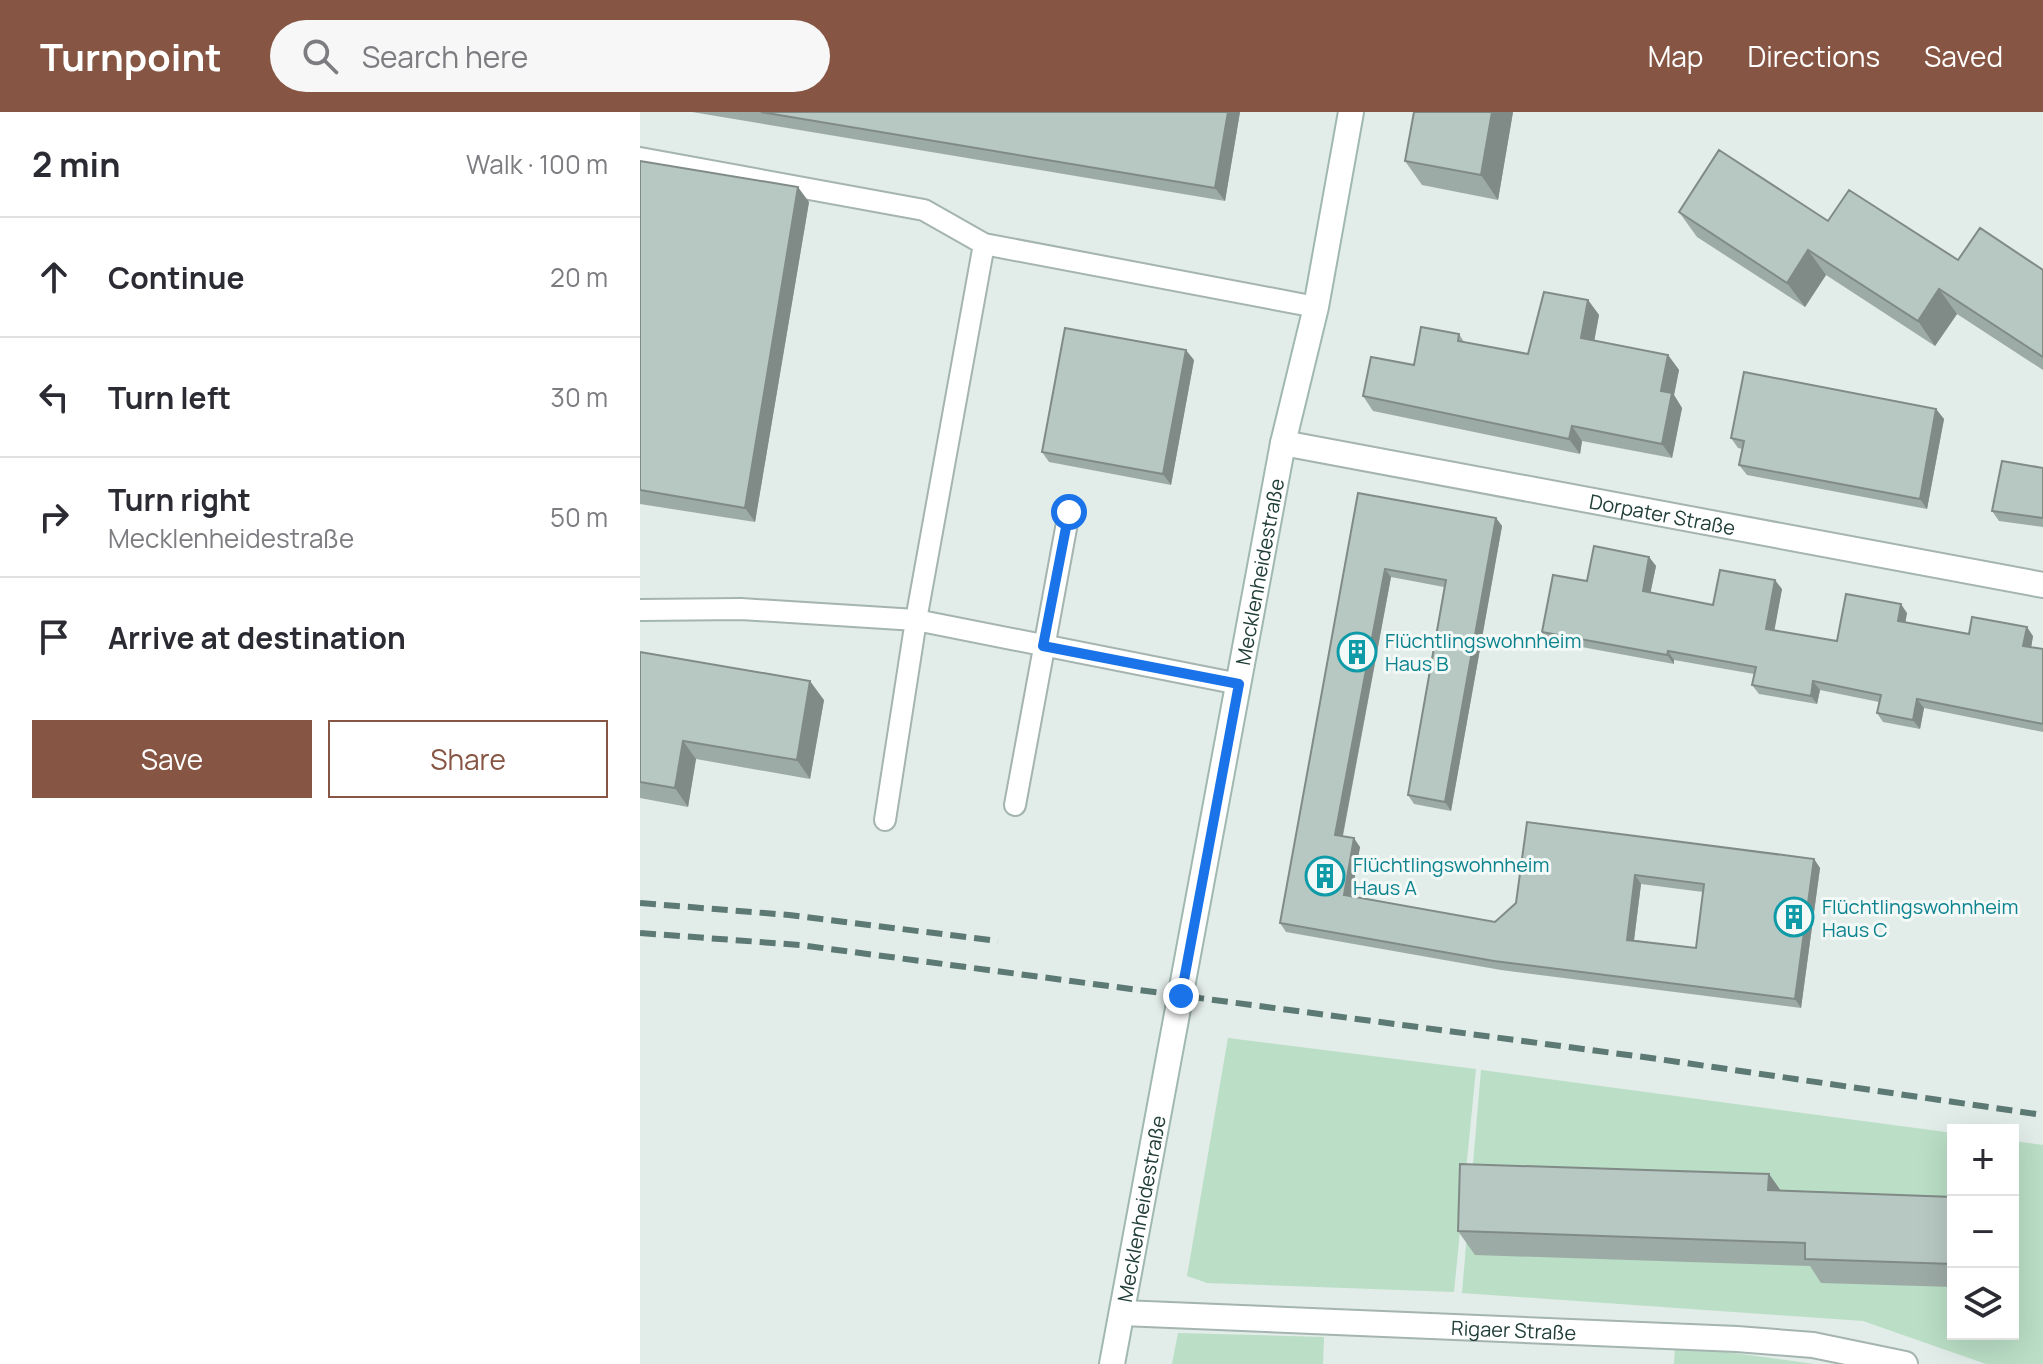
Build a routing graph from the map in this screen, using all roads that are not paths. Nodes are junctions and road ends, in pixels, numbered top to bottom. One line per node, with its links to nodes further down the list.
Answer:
1 (1351, 112): 4 (street, Mecklenheidestraße)
2 (640, 158): 3 (lane)
3 (984, 244): 4 (lane); 9 (lane)
4 (1316, 307): 5 (street, Mecklenheidestraße)
5 (1283, 443): 7 (street, Dorpater Straße); 11 (street, Mecklenheidestraße)
6 (1069, 512): 10 (lane)
7 (2043, 585)
8 (640, 610): 9 (lane)
9 (916, 620): 10 (lane); 13 (lane)
10 (1043, 646): 11 (lane); 12 (lane)
11 (1239, 684): 14 (street, Mecklenheidestraße)
12 (1015, 805)
13 (885, 820)
14 (1122, 1313): 15 (street, Mecklenheidestraße); 16 (street, Rigaer Straße)
15 (1112, 1364)
16 (1905, 1364)

